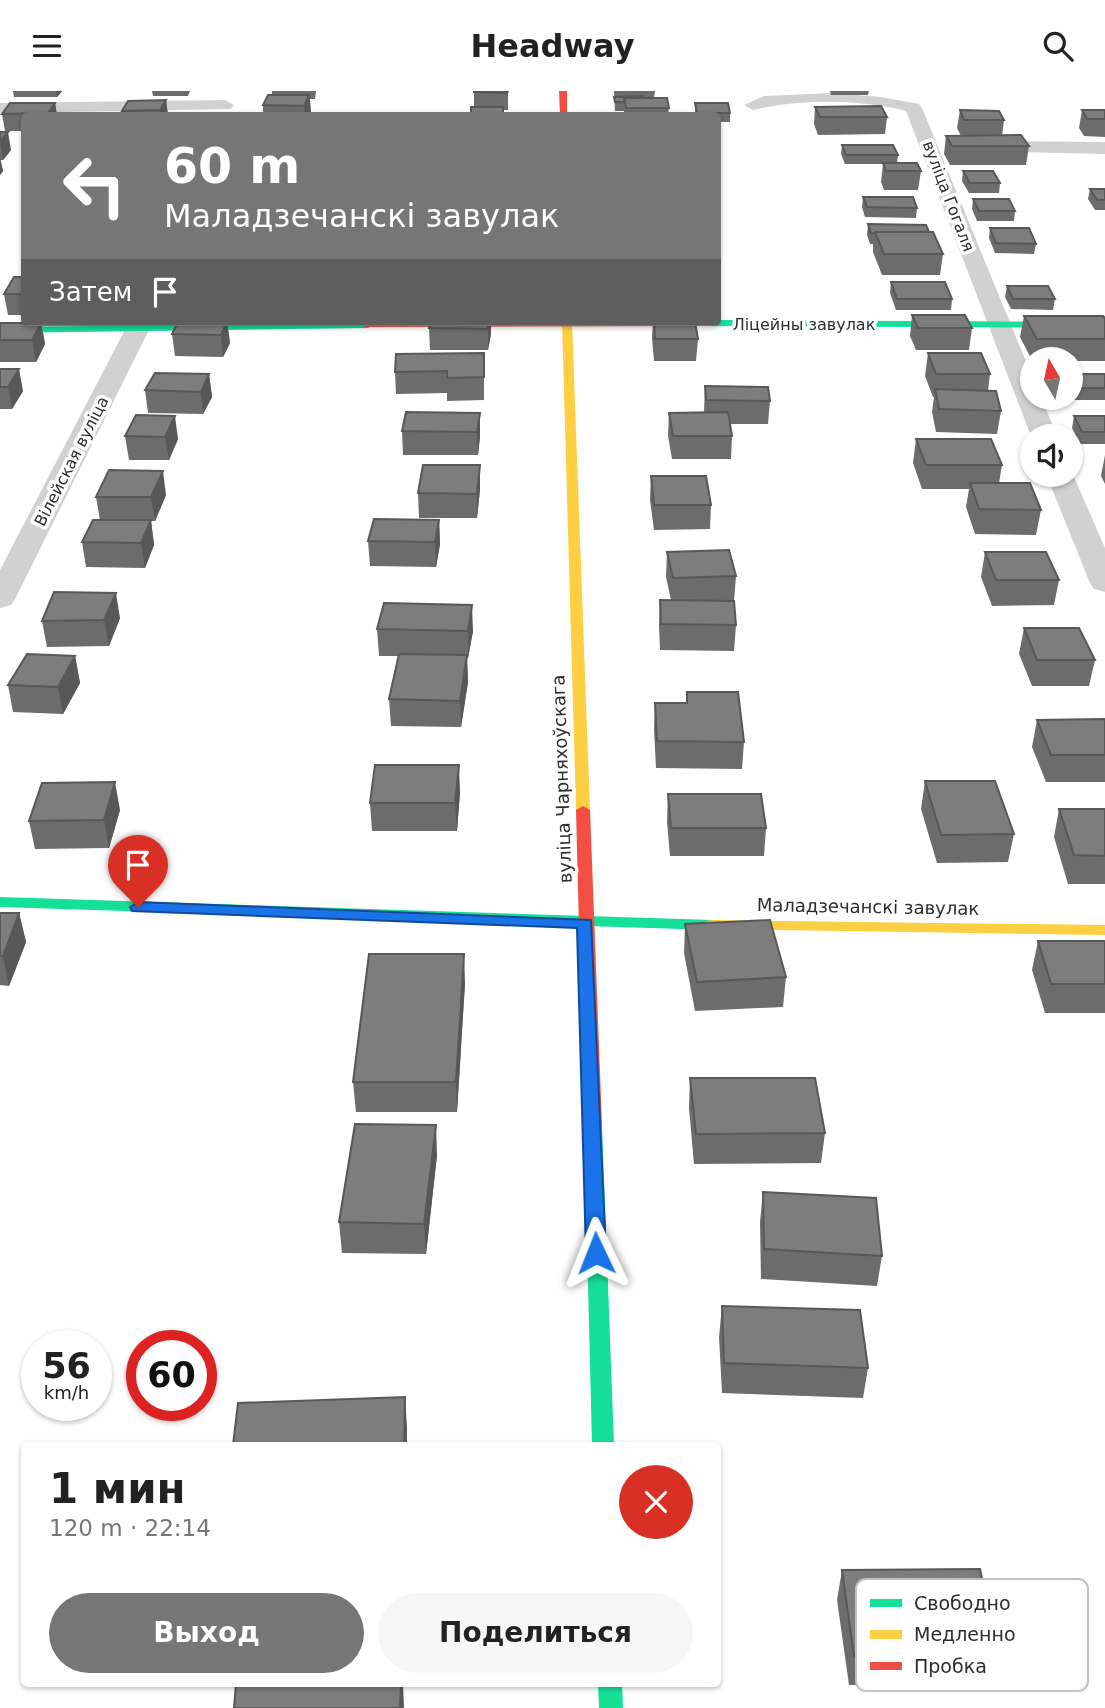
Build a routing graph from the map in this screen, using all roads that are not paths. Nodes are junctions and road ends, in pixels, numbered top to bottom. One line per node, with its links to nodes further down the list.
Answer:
1 (564, 91): 5 (street)
2 (225, 104): 4 (street)
3 (753, 105): 6 (street, вуліца Гогаля)
4 (0, 108)
5 (564, 112)
6 (944, 147): 7 (street); 9 (street, вуліца Гогаля)
7 (1105, 148)
8 (721, 324): 9 (street, Ліцейны завулак)
9 (999, 325): 10 (street, Ліцейны завулак); 14 (street, вуліца Гогаля)
10 (1105, 325)
11 (139, 326): 13 (street, Ліцейны завулак); 17 (street, Вілейская вуліца)
12 (567, 326): 19 (street, вуліца Чарняхоўскага)
13 (0, 330)
14 (1039, 424)
15 (1065, 487): 16 (street)
16 (1105, 583)
17 (0, 599)
18 (0, 902): 19 (street, Маладзечанскі завулак)
19 (585, 923): 20 (street, Маладзечанскі завулак); 21 (street, вуліца Чарняхоўскага)
20 (1105, 930)
21 (603, 1442)
22 (610, 1687): 23 (street)
23 (611, 1708)

